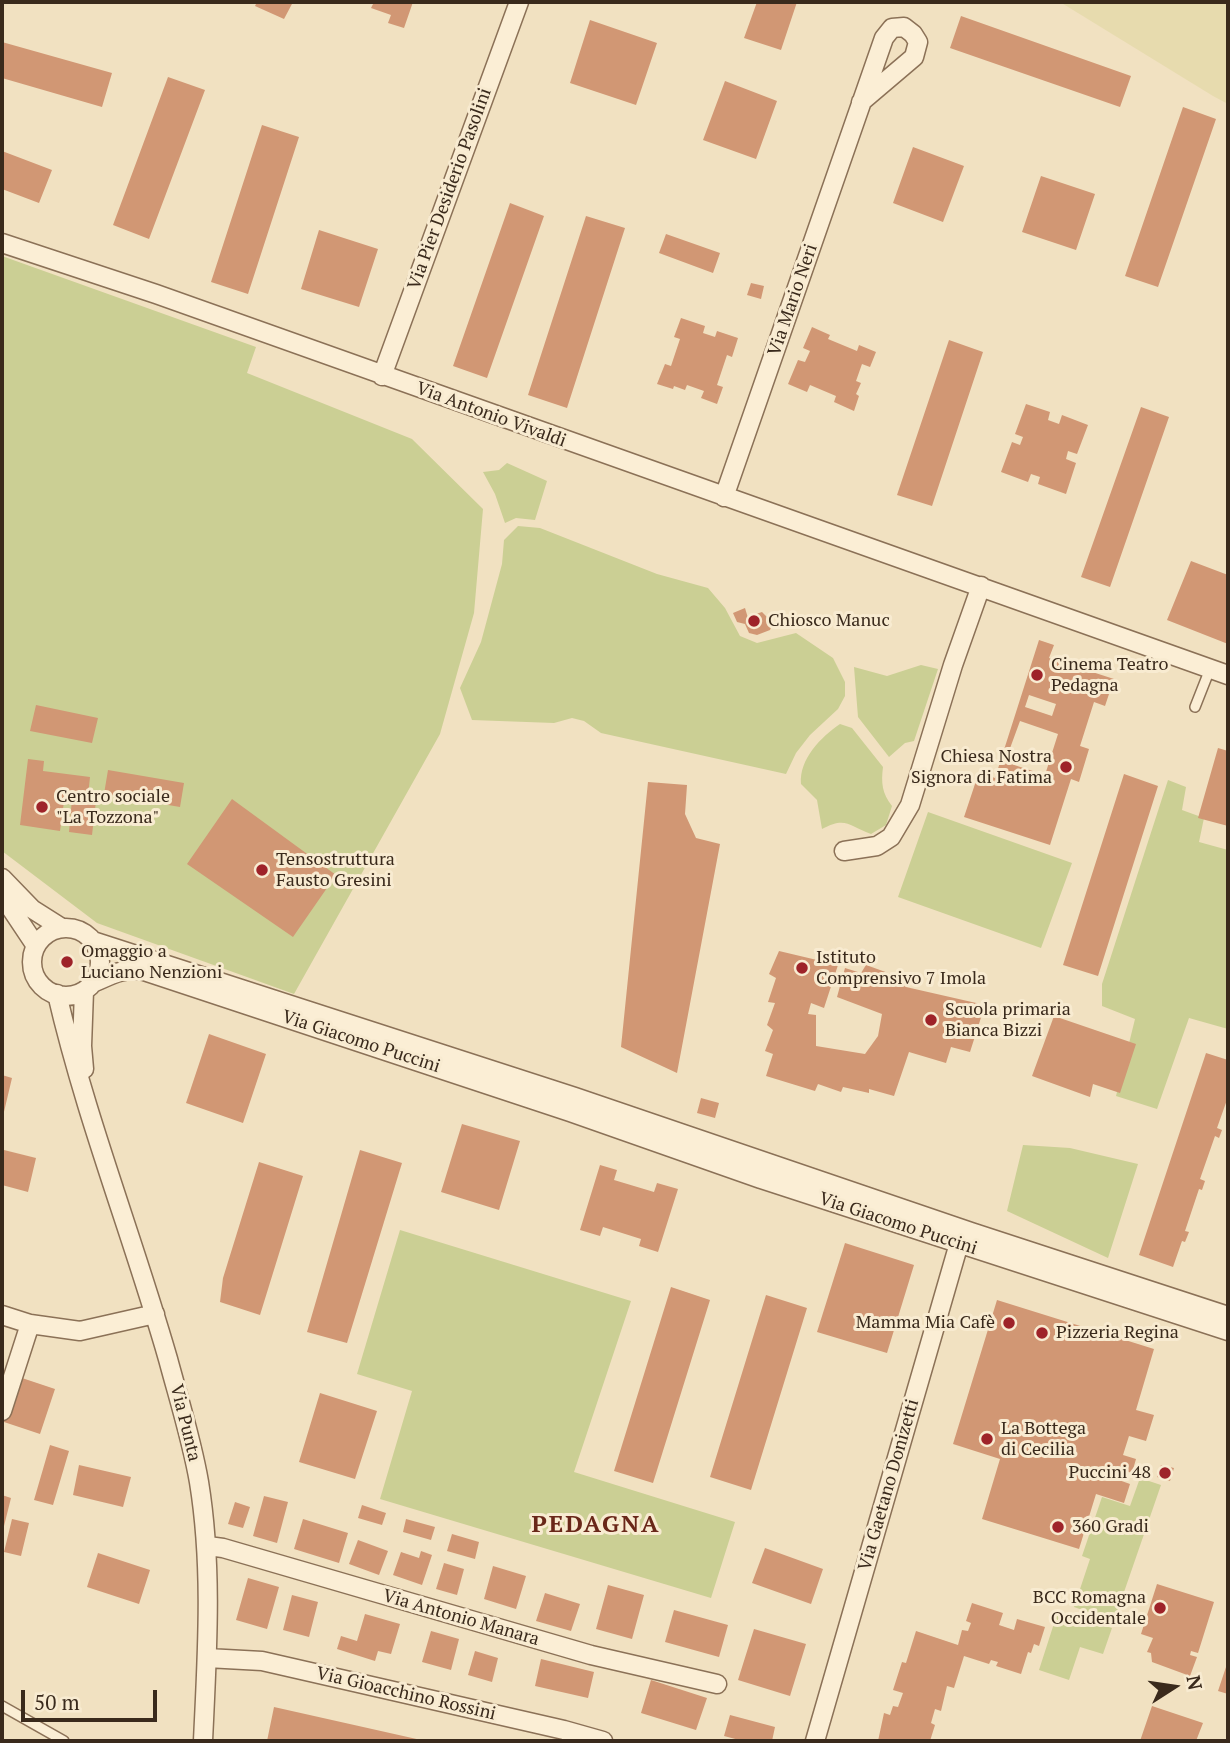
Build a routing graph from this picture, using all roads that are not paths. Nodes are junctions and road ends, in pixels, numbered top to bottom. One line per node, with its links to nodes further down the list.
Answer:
1 (519, 2): 4 (street, Via Pier Desiderio Pasolini)
2 (861, 102): 5 (street, Via Mario Neri)
3 (2, 243): 4 (street, Via Antonio Vivaldi)
4 (382, 376): 5 (street, Via Antonio Vivaldi)
5 (724, 497): 6 (street, Via Antonio Vivaldi)
6 (981, 586): 7 (street, Via Antonio Vivaldi); 10 (street)
7 (1210, 668): 8 (street, Via Antonio Vivaldi); 9 (lane)
8 (1228, 675)
9 (1195, 707)
10 (844, 851)
11 (2, 878): 13 (street)
12 (2, 895): 15 (street)
13 (62, 928): 14 (street, Via Giacomo Puccini); 15 (street)
14 (93, 941): 16 (street, Via Giacomo Puccini); 17 (street)
15 (36, 946): 18 (street)
16 (201, 983): 17 (street, Via Giacomo Puccini); 20 (street, Via Giacomo Puccini)
17 (88, 987): 18 (street, Via Giacomo Puccini); 19 (street, Via Punta)
18 (57, 994): 19 (street, Via Punta)
19 (89, 1117): 21 (street, Via Punta)
20 (961, 1237): 23 (street, Via Giacomo Puccini); 25 (street, Via Giacomo Puccini); 35 (street, Via Gaetano Donizetti)
21 (155, 1314): 24 (street); 27 (street, Via Punta)
22 (2, 1315): 24 (street)
23 (1228, 1316)
24 (30, 1324): 26 (street)
25 (1228, 1331)
26 (2, 1411)
27 (208, 1546): 28 (street, Via Punta); 29 (street, Via Antonio Manara)
28 (207, 1658): 31 (street, Via Gioacchino Rossini); 33 (street, Via Punta)
29 (717, 1684)
30 (2, 1706): 32 (lane)
31 (563, 1736): 34 (street, Via Gioacchino Rossini)
32 (64, 1741)
33 (203, 1741)
34 (603, 1741)
35 (815, 1741)

